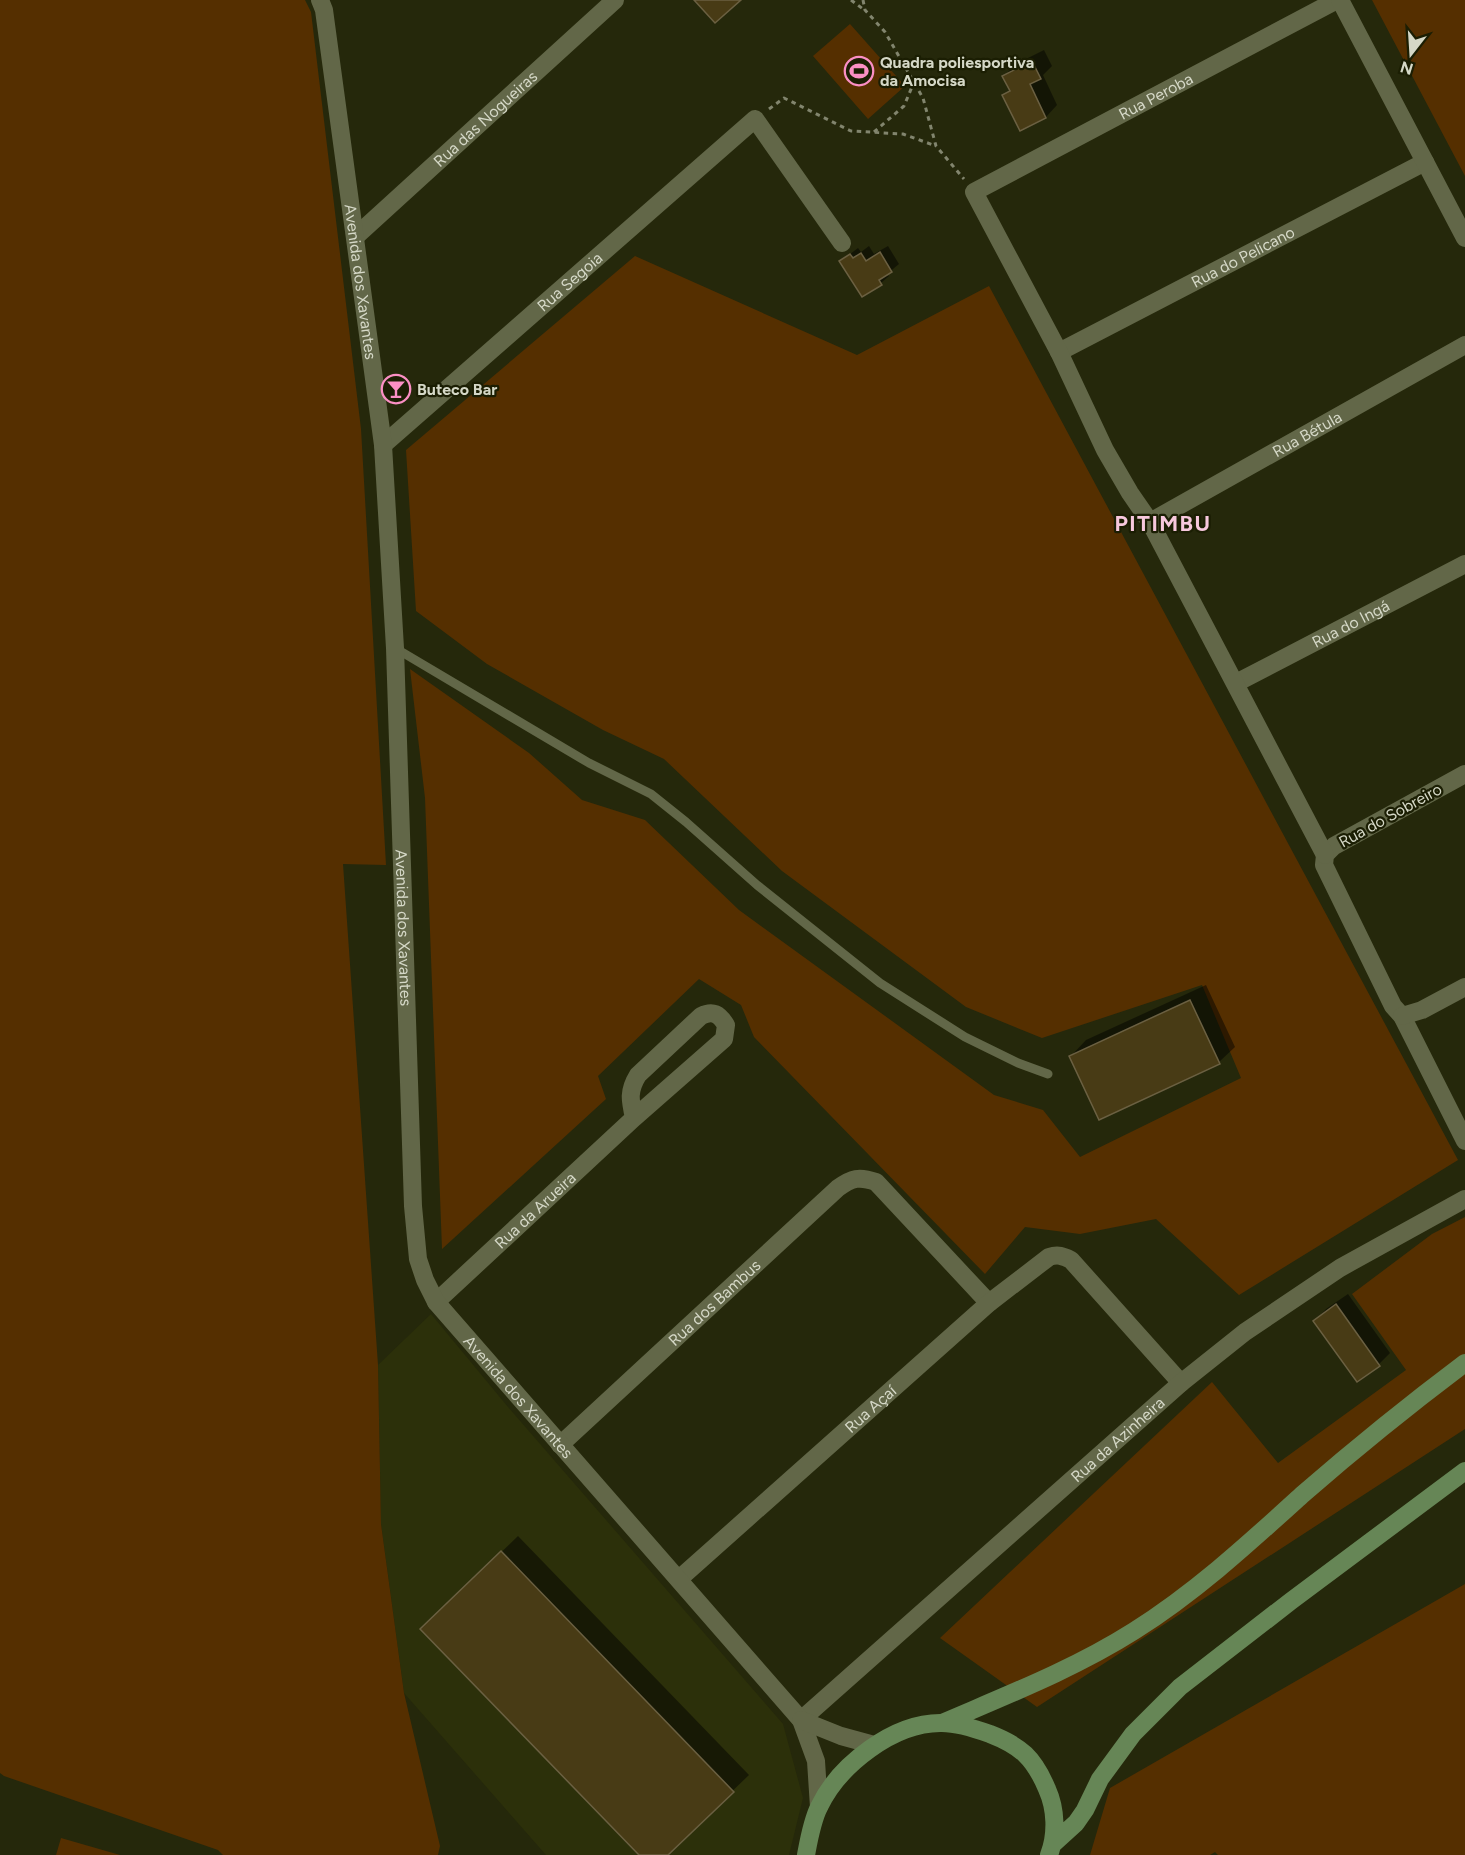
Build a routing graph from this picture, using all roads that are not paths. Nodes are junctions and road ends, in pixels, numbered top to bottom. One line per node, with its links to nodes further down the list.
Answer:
1 (615, 0): 5 (street, Rua das Nogueiras)
2 (1339, 0): 4 (street); 9 (street, Rua Peroba)
3 (326, 3): 5 (street, Avenida dos Xavantes)
4 (1425, 162): 6 (street); 9 (street, Rua do Pelicano)
5 (355, 237): 10 (street, Avenida dos Xavantes)
6 (1465, 238)
7 (842, 243): 10 (street, Rua Segoia)
8 (1465, 345): 11 (street, Rua Bétula)
9 (1059, 352): 11 (street)
10 (383, 445): 13 (street, Avenida dos Xavantes)
11 (1150, 522): 14 (street)
12 (1465, 564): 14 (street, Rua do Ingá)
13 (396, 648): 19 (lane); 23 (street, Avenida dos Xavantes)
14 (1236, 683): 16 (street)
15 (1465, 774): 16 (street, Rua do Sobreiro)
16 (1325, 860): 18 (street)
17 (1465, 987): 18 (street)
18 (1402, 1016): 21 (street)
19 (1048, 1074)
20 (634, 1118): 20 (street, Rua da Arueira); 23 (street, Rua da Arueira)
21 (1465, 1141)
22 (1465, 1199): 26 (street, Rua da Azinheira)
23 (436, 1302): 27 (street, Avenida dos Xavantes)
24 (988, 1303): 26 (street, Rua Açaí); 27 (street, Rua dos Bambus); 29 (street, Rua Açaí)
25 (1465, 1363): 31 (main road)
26 (1181, 1383): 30 (street, Rua da Azinheira)
27 (560, 1445): 29 (street, Avenida dos Xavantes)
28 (1465, 1471): 34 (main road)
29 (679, 1580): 30 (street, Avenida dos Xavantes)
30 (801, 1720): 32 (street, Avenida dos Xavantes); 33 (street, Avenida dos Xavantes)
31 (942, 1723): 32 (main road); 34 (main road)
32 (874, 1745): 33 (main road)
33 (819, 1807): 35 (main road)
34 (1051, 1849)
35 (806, 1855)

